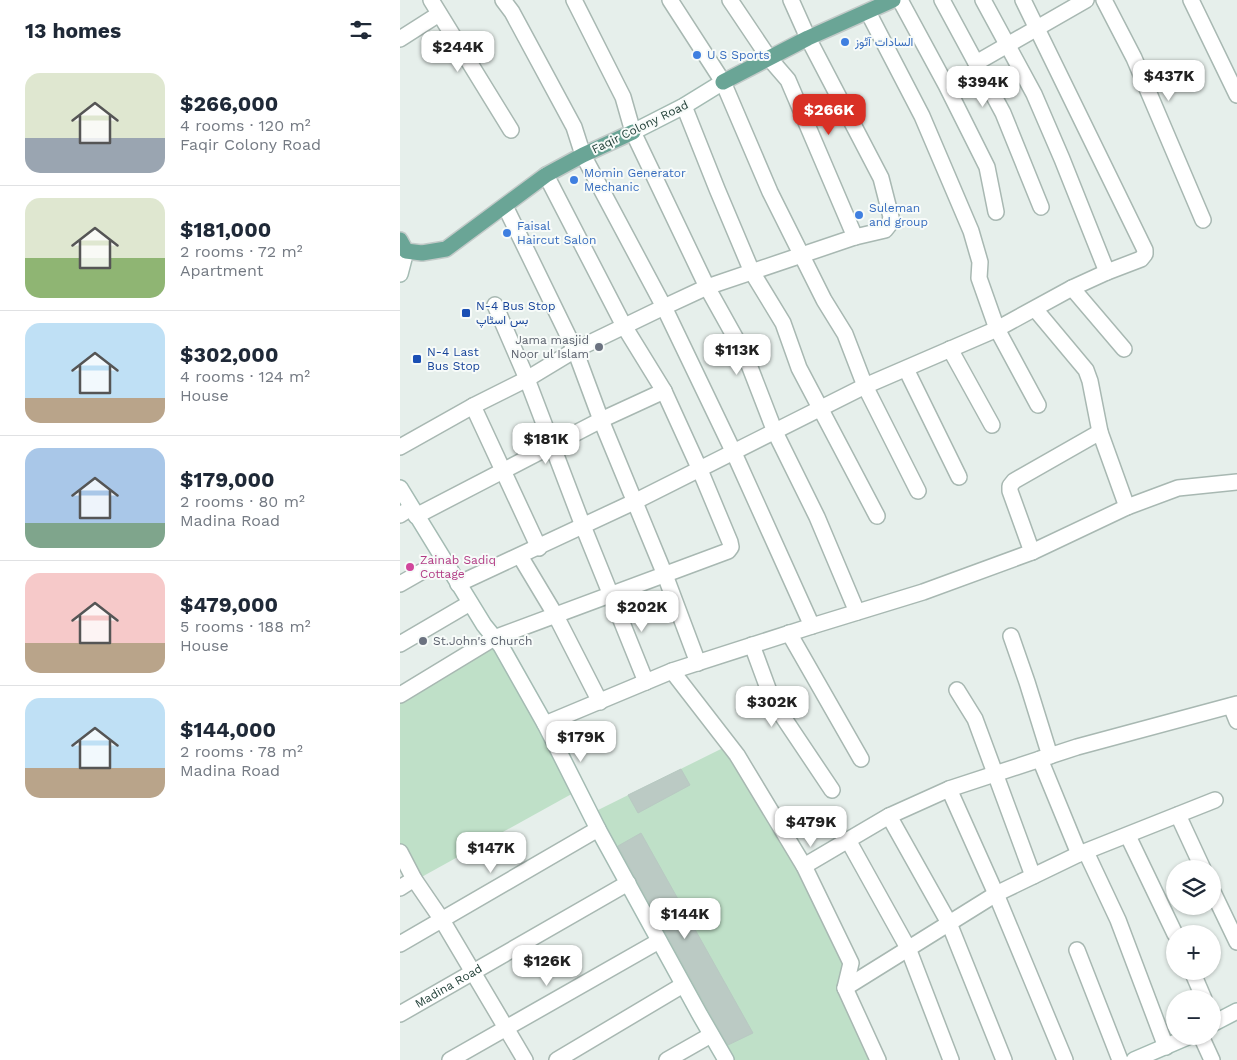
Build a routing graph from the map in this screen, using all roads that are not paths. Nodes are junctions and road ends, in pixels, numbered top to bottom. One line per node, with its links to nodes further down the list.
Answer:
1 (431, 0): 16 (street)
2 (503, 0): 28 (street)
3 (574, 0): 27 (street)
4 (670, 0): 23 (street)
5 (730, 0): 21 (street)
6 (791, 0): 18 (street)
7 (893, 0): 15 (main road, Faqir Colony Road)
8 (900, 0): 32 (street)
9 (942, 0): 22 (street)
10 (983, 0): 20 (street)
11 (1023, 0): 17 (street)
12 (1086, 0): 17 (street)
13 (1104, 0): 33 (street)
14 (1190, 0): 24 (street)
15 (868, 12): 18 (main road, Faqir Colony Road); 46 (street)
16 (439, 14): 19 (street); 26 (street)
17 (1038, 29): 20 (street); 38 (street)
18 (808, 38): 21 (main road, Faqir Colony Road); 34 (street)
19 (400, 39)
20 (1007, 47): 22 (street); 38 (street)
21 (769, 58): 23 (main road, Faqir Colony Road); 34 (street)
22 (976, 63): 31 (street)
23 (723, 82): 25 (street, Faqir Colony Road); 36 (street)
24 (1237, 95)
25 (684, 106): 27 (street, Faqir Colony Road); 37 (street)
26 (511, 130)
27 (633, 132): 28 (main road, Faqir Colony Road); 40 (street)
28 (584, 155): 29 (main road, Faqir Colony Road); 43 (street)
29 (546, 175): 30 (main road, Faqir Colony Road); 45 (street)
30 (505, 206): 35 (main road, Faqir Colony Road); 48 (street)
31 (1041, 207)
32 (996, 212)
33 (1203, 220)
34 (856, 237): 36 (street)
35 (403, 246): 39 (street)
36 (802, 255): 37 (street); 52 (street)
37 (752, 272): 40 (street); 56 (street)
38 (1107, 272): 41 (street)
39 (400, 274)
40 (707, 288): 43 (street); 59 (street)
41 (1072, 288): 44 (street); 49 (street)
42 (494, 306): 51 (street)
43 (664, 307): 45 (street); 63 (street)
44 (1035, 309): 46 (street); 60 (street)
45 (624, 326): 48 (street); 53 (street)
46 (998, 329): 47 (street); 54 (street)
47 (950, 348): 50 (street); 58 (street)
48 (575, 350): 51 (street); 57 (street)
49 (1124, 350)
50 (906, 369): 52 (street); 66 (street)
51 (527, 378): 55 (street); 61 (street)
52 (865, 386): 56 (street); 69 (street)
53 (664, 391): 57 (street); 64 (street)
54 (1038, 405)
55 (473, 406): 62 (street); 65 (street)
56 (820, 409): 59 (street); 73 (street)
57 (601, 420): 61 (street); 70 (street)
58 (992, 425)
59 (775, 432): 63 (street); 84 (street)
60 (1100, 432): 71 (street); 76 (street)
61 (552, 445): 65 (street); 74 (street)
62 (400, 447)
63 (734, 453): 64 (street); 86 (street)
64 (700, 470): 70 (street); 79 (street)
65 (502, 471): 72 (street); 75 (street)
66 (959, 477)
67 (1237, 482): 71 (street)
68 (400, 488): 72 (street)
69 (918, 491)
70 (636, 501): 74 (street); 79 (street)
71 (1127, 507): 76 (street)
72 (409, 513): 78 (street)
73 (877, 516)
74 (583, 526): 75 (street); 82 (street)
75 (539, 548): 77 (street)
76 (1032, 552): 84 (street)
77 (520, 556): 81 (street); 85 (street)
78 (442, 560): 80 (street); 81 (street)
79 (666, 575): 82 (street); 92 (street)
80 (400, 584)
81 (458, 584): 83 (street)
82 (611, 595): 85 (street); 94 (street)
83 (470, 604): 89 (street); 90 (street)
84 (857, 612): 86 (street)
85 (556, 616): 89 (street); 97 (street)
86 (812, 626): 87 (street)
87 (790, 633): 91 (street); 102 (street)
88 (1011, 636): 101 (street)
89 (494, 638): 96 (street); 100 (street)
90 (400, 644)
91 (752, 645): 92 (street); 105 (street)
92 (698, 663): 93 (street)
93 (672, 671): 94 (street); 115 (street)
94 (646, 682): 97 (street)
95 (957, 690): 103 (street)
96 (400, 695)
97 (600, 702): 100 (street)
98 (1234, 705): 99 (street); 101 (street)
99 (1237, 721)
100 (545, 724): 109 (street)
101 (1045, 758): 103 (street); 113 (street)
102 (861, 759)
103 (997, 774): 104 (street); 116 (street)
104 (949, 789): 107 (street); 120 (street)
105 (832, 790)
106 (1215, 800): 108 (street)
107 (889, 816): 111 (street); 123 (street)
108 (1178, 816): 110 (street); 114 (street)
109 (598, 829): 118 (street); 122 (street)
110 (1128, 836): 113 (street); 124 (street)
111 (848, 840): 115 (street); 128 (street)
112 (400, 852): 117 (street)
113 (1082, 853): 116 (street); 140 (street)
114 (1199, 860)
115 (804, 866): 132 (street)
116 (1033, 876): 120 (street)
117 (414, 879): 119 (street); 122 (street)
118 (628, 883): 125 (street); 130 (street, Madina Road)
119 (400, 888)
120 (996, 894): 123 (street); 149 (street)
121 (1221, 909): 126 (street)
122 (442, 920): 127 (street); 130 (street)
123 (949, 923): 128 (street); 148 (street)
124 (1171, 925)
125 (659, 941): 131 (street); 136 (street)
126 (1237, 942)
127 (400, 944)
128 (908, 948): 132 (street); 147 (street)
129 (1078, 950): 150 (street)
130 (472, 973): 134 (street, Madina Road); 136 (street)
131 (683, 985): 137 (street); 143 (street)
132 (845, 988): 146 (street)
133 (1237, 1011): 135 (street)
134 (400, 1014)
135 (1221, 1018)
136 (507, 1028): 141 (street); 142 (street)
137 (711, 1035): 144 (street); 145 (street)
138 (1173, 1045): 140 (street)
139 (1205, 1045): 152 (street)
140 (1158, 1053): 151 (street)
141 (450, 1060)
142 (525, 1060)
143 (556, 1060)
144 (667, 1060)
145 (726, 1060)
146 (878, 1060)
147 (951, 1060)
148 (1004, 1060)
149 (1065, 1060)
150 (1120, 1060)
151 (1134, 1060)
152 (1212, 1060)

